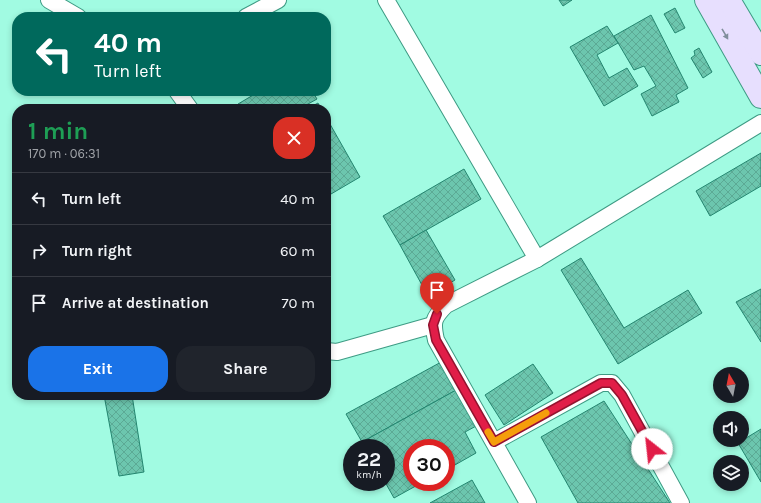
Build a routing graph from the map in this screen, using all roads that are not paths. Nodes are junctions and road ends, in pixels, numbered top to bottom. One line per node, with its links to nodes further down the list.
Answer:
1 (48, 0): 6 (street)
2 (278, 0): 7 (street)
3 (386, 0): 11 (street)
4 (706, 0): 9 (street, one-way to 9)
5 (729, 0): 8 (street)
6 (69, 12)
7 (255, 12)
8 (761, 54)
9 (761, 97)
10 (761, 123): 11 (street)
11 (537, 259): 12 (street)
12 (433, 325): 13 (street); 14 (street)
13 (331, 351)
14 (494, 442): 15 (street); 16 (street)
15 (528, 503)
16 (681, 503)

